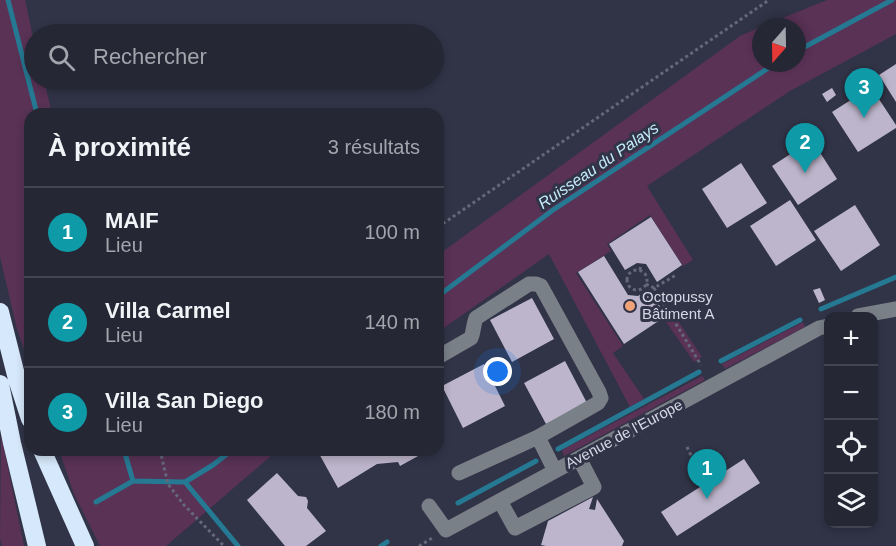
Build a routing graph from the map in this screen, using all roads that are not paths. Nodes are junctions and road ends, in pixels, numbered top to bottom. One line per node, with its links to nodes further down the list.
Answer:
1 (896, 309): 3 (street)
2 (0, 312): 7 (highway)
3 (878, 312)
4 (824, 327): 10 (street, Avenue de l'Europe)
5 (444, 354): 8 (street)
6 (0, 384): 15 (highway)
7 (24, 401)
8 (538, 437): 11 (street); 12 (street)
9 (45, 456): 16 (highway)
10 (579, 458): 11 (street, Avenue de l'Europe); 13 (street)
11 (555, 471): 13 (street, Avenue de l'Europe)
12 (459, 473)
13 (500, 501): 14 (street, Avenue de l'Europe)
14 (429, 506)
15 (37, 546)
16 (85, 546)

